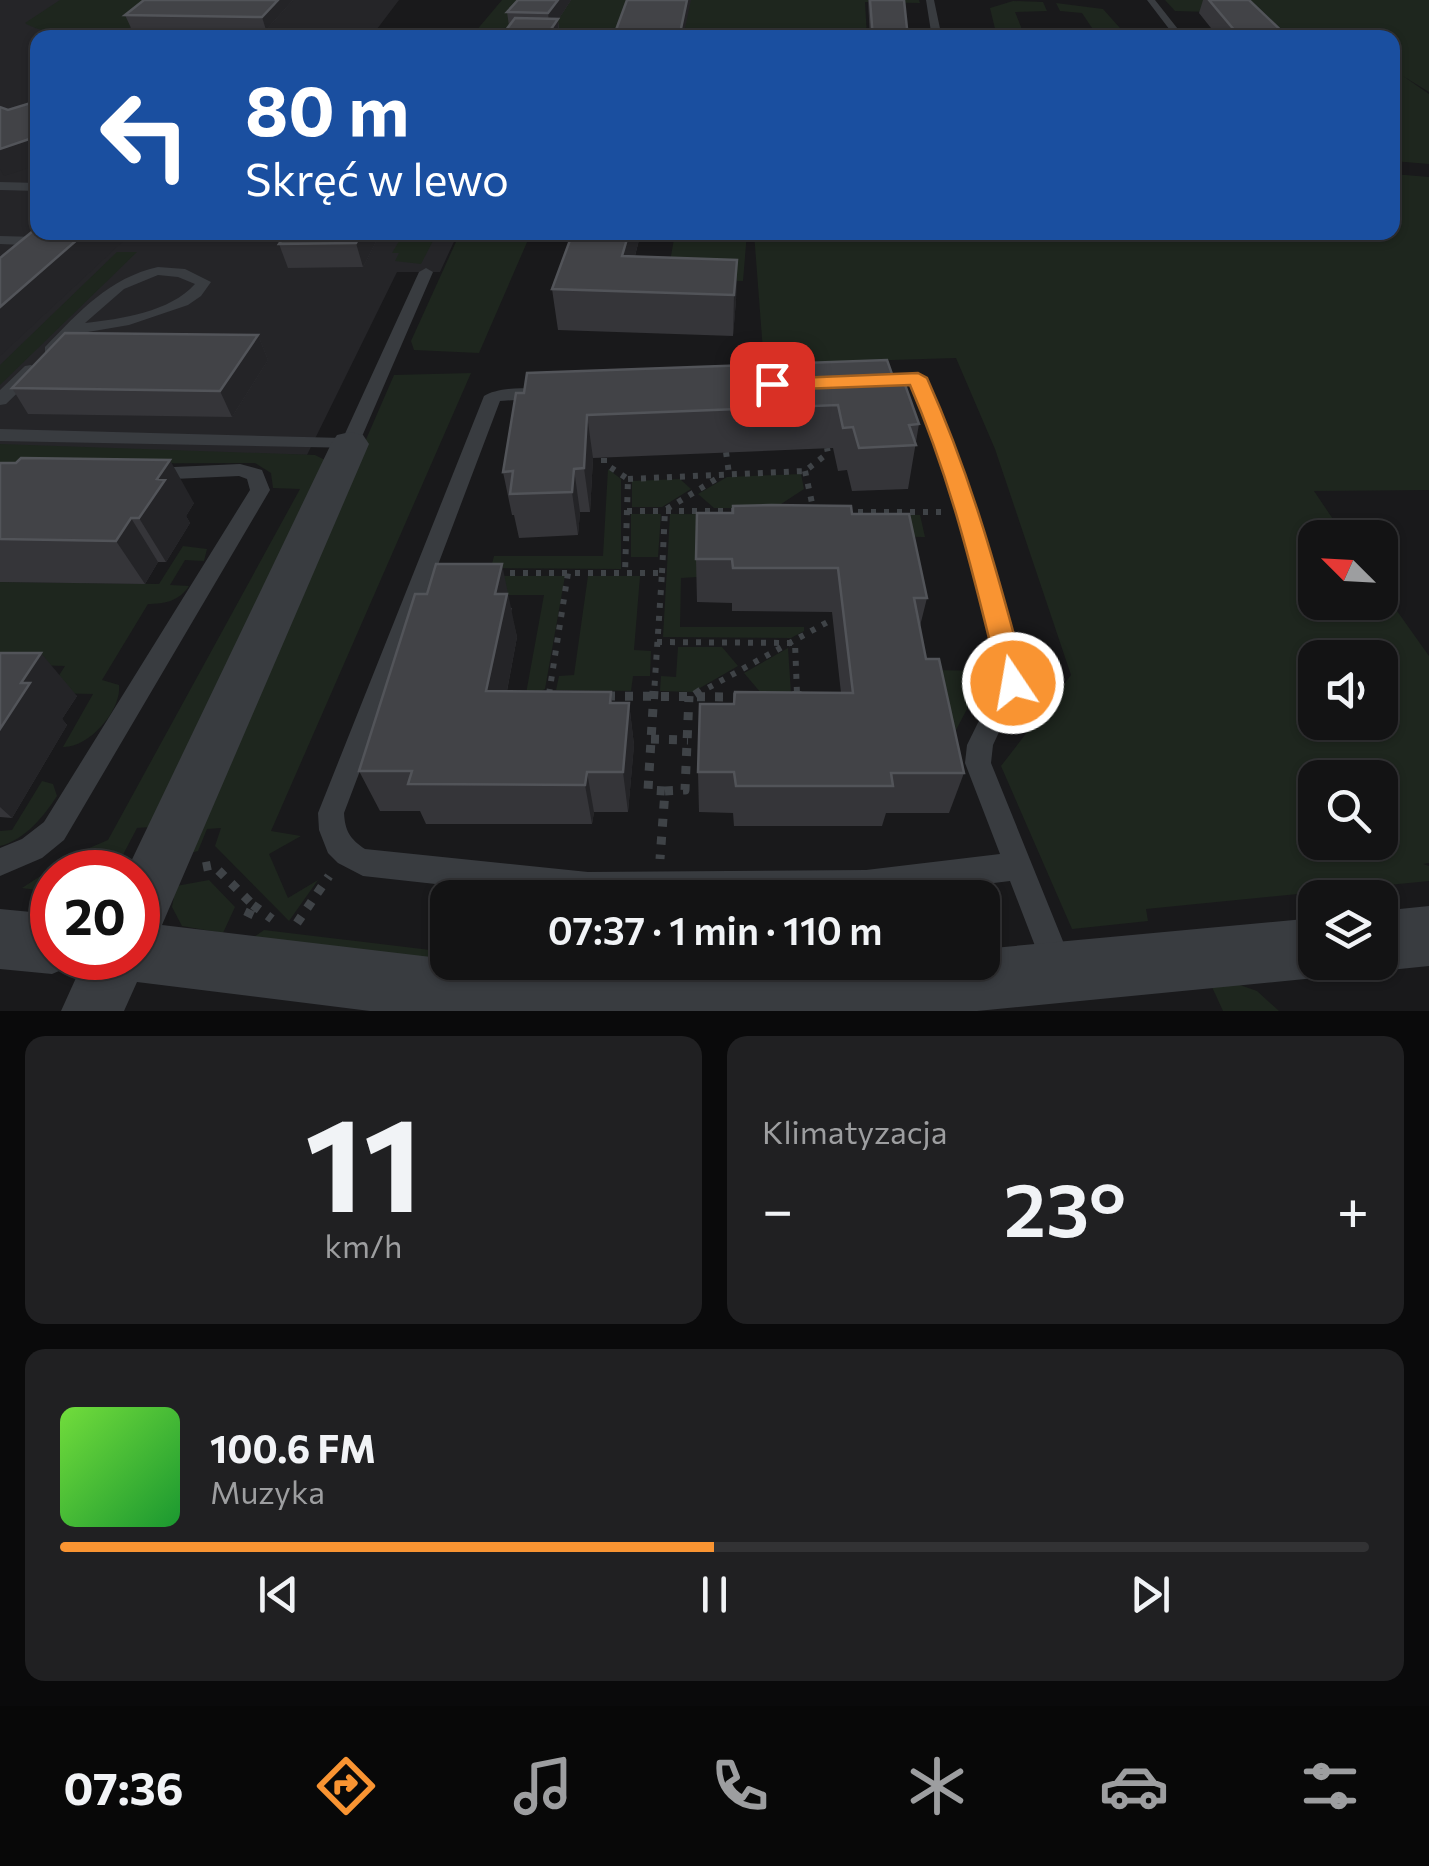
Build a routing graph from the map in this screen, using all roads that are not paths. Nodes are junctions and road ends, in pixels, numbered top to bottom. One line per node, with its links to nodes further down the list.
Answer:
1 (930, 0): 3 (lane)
2 (1151, 0): 4 (lane)
3 (936, 30)
4 (1175, 30)
5 (0, 186): 6 (lane)
6 (30, 186)
7 (0, 240): 9 (lane)
8 (426, 272): 15 (lane)
9 (0, 273)
10 (72, 328): 10 (lane); 13 (lane)
11 (860, 381): 19 (lane)
12 (555, 394): 19 (lane)
13 (0, 400)
14 (0, 435): 15 (lane)
15 (350, 444): 18 (street)
16 (132, 474): 17 (lane)
17 (0, 862)
18 (160, 863)
19 (1019, 866): 26 (lane)
20 (1429, 936): 22 (street)
21 (0, 939): 23 (street)
22 (1398, 939)
23 (30, 942)
24 (1298, 950): 26 (street)
25 (160, 955): 26 (street)
26 (1061, 974)
27 (106, 980): 28 (street)
28 (92, 1011)

